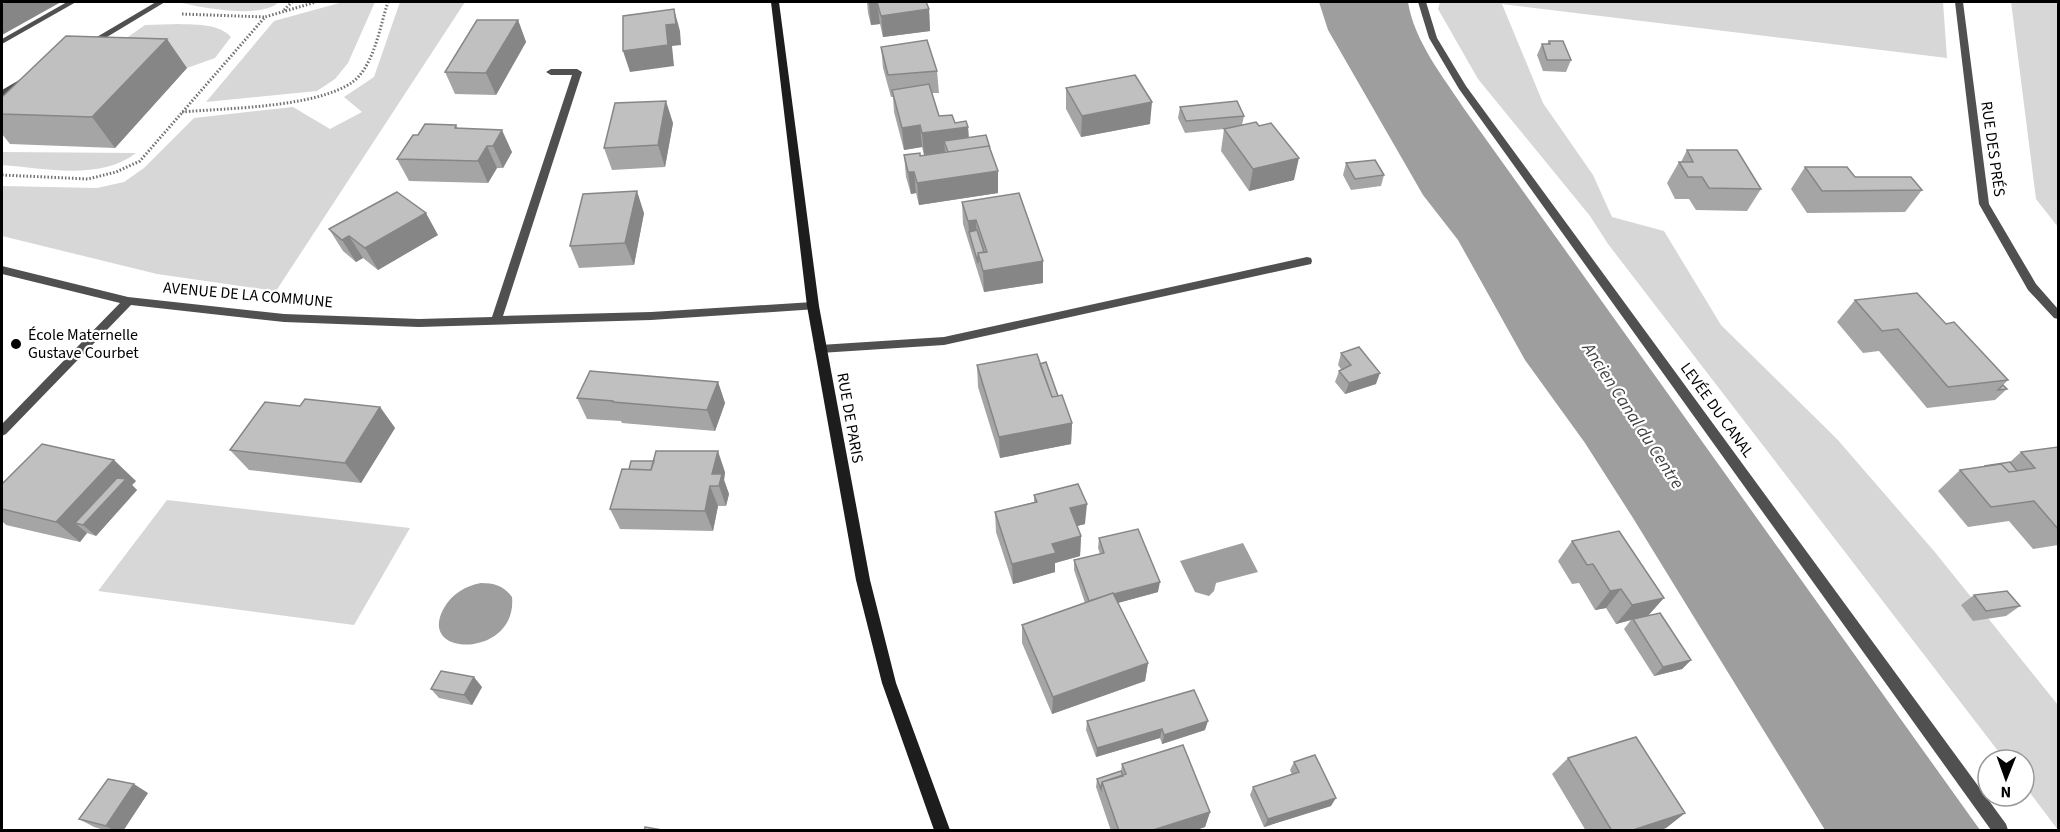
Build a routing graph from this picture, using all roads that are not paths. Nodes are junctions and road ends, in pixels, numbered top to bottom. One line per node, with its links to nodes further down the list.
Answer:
1 (72, 2): 6 (street)
2 (161, 2): 7 (street)
3 (775, 2): 14 (main road, RUE DE PARIS)
4 (1422, 2): 20 (street, LEVÉE DU CANAL)
5 (1959, 2): 15 (street, RUE DES PRÉS)
6 (2, 42)
7 (82, 48)
8 (551, 72): 16 (street)
9 (32, 76): 10 (street)
10 (2, 94)
11 (1307, 261): 17 (street)
12 (2, 270): 13 (street, AVENUE DE LA COMMUNE)
13 (128, 301): 16 (street, AVENUE DE LA COMMUNE); 18 (street)
14 (813, 306): 16 (street, AVENUE DE LA COMMUNE); 17 (main road, RUE DE PARIS)
15 (2058, 315)
16 (496, 321)
17 (820, 349): 19 (main road, RUE DE PARIS)
18 (2, 431)
19 (942, 831)
20 (2001, 831)

